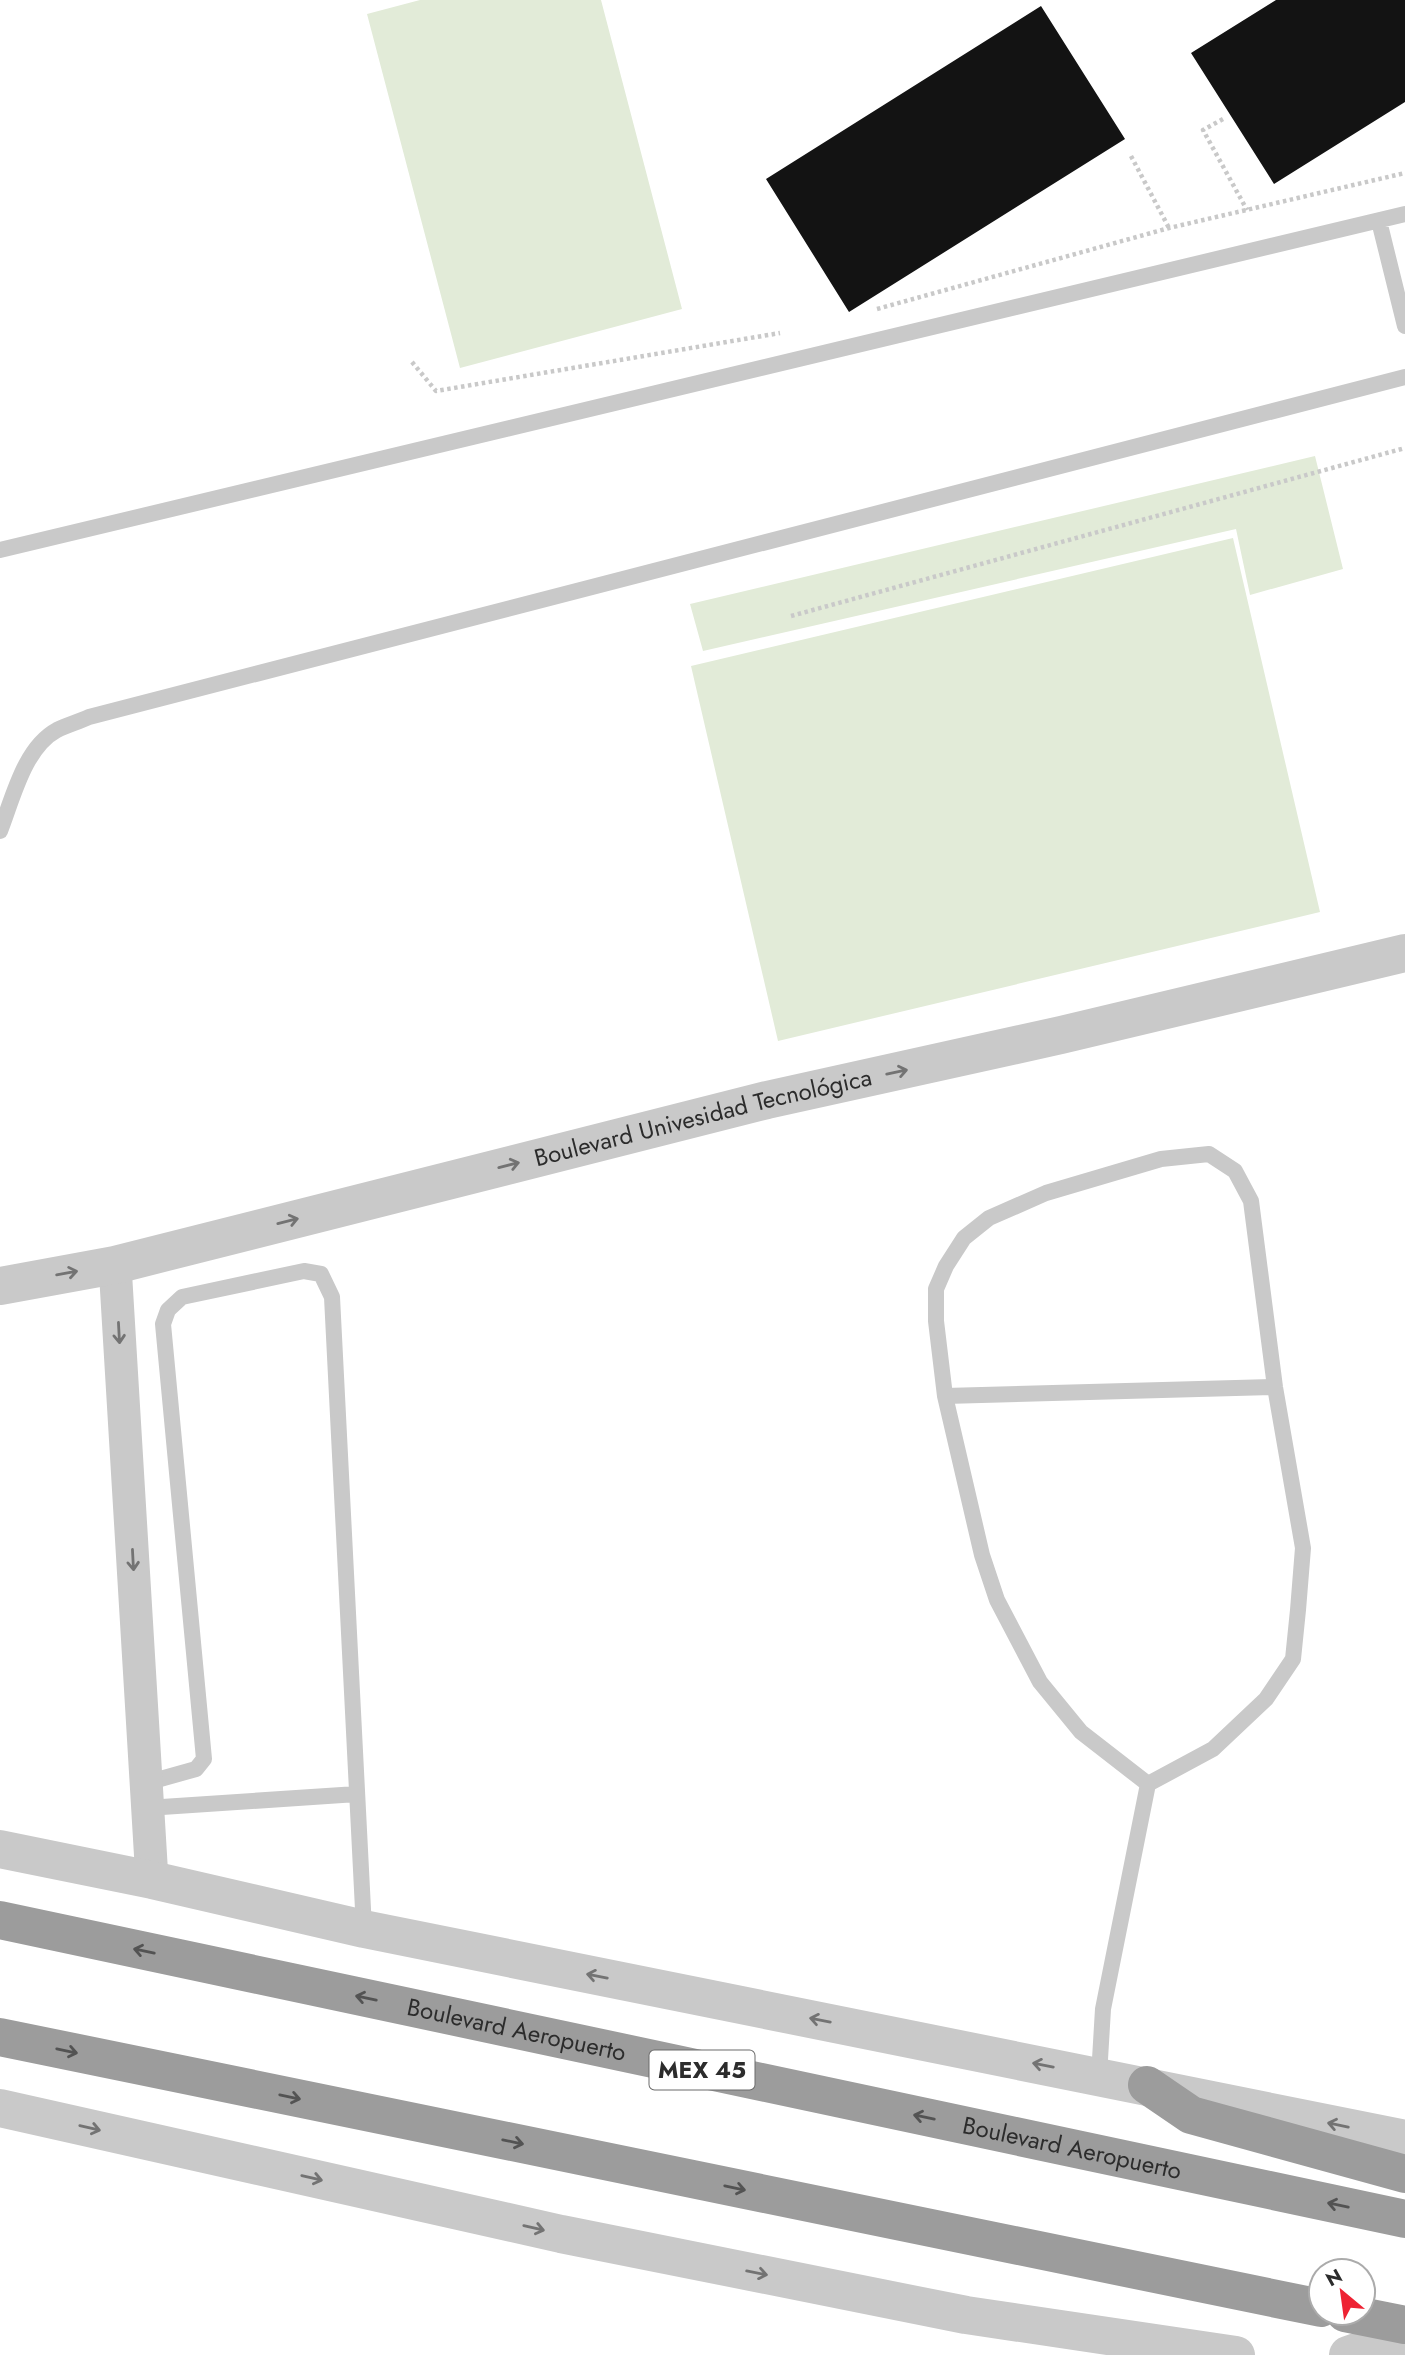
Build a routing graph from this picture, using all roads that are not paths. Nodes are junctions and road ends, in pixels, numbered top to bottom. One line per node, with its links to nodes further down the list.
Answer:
1 (1405, 214): 2 (lane)
2 (1379, 221): 3 (lane); 5 (lane)
3 (1405, 326)
4 (1405, 377): 6 (lane)
5 (0, 550)
6 (2, 821)
7 (1405, 953): 8 (street, Boulevard Univesidad Tecnológica, one-way to 7)
8 (115, 1265): 9 (street, Boulevard Univesidad Tecnológica, one-way to 8); 14 (street, one-way to 14)
9 (0, 1286)
10 (1275, 1387): 11 (lane); 11 (lane); 12 (lane)
11 (945, 1396): 12 (lane)
12 (1148, 1784): 20 (lane)
13 (357, 1794): 14 (lane); 14 (lane); 18 (lane)
14 (147, 1796): 16 (street)
15 (0, 1849): 16 (street)
16 (152, 1880): 18 (street)
17 (0, 1920): 25 (highway, Boulevard Aeropuerto / MEX 45, one-way to 17)
18 (364, 1929): 20 (street, one-way to 18)
19 (0, 2037): 26 (highway, one-way to 26)
20 (1099, 2076): 21 (street)
21 (1147, 2085): 23 (street, one-way to 21); 24 (highway)
22 (0, 2108): 30 (street, one-way to 30)
23 (1405, 2139)
24 (1405, 2174)
25 (1405, 2219)
26 (1307, 2305)
27 (1377, 2319): 28 (highway)
28 (1405, 2325)
29 (1405, 2334): 31 (street)
30 (1236, 2355)
31 (1348, 2355)

